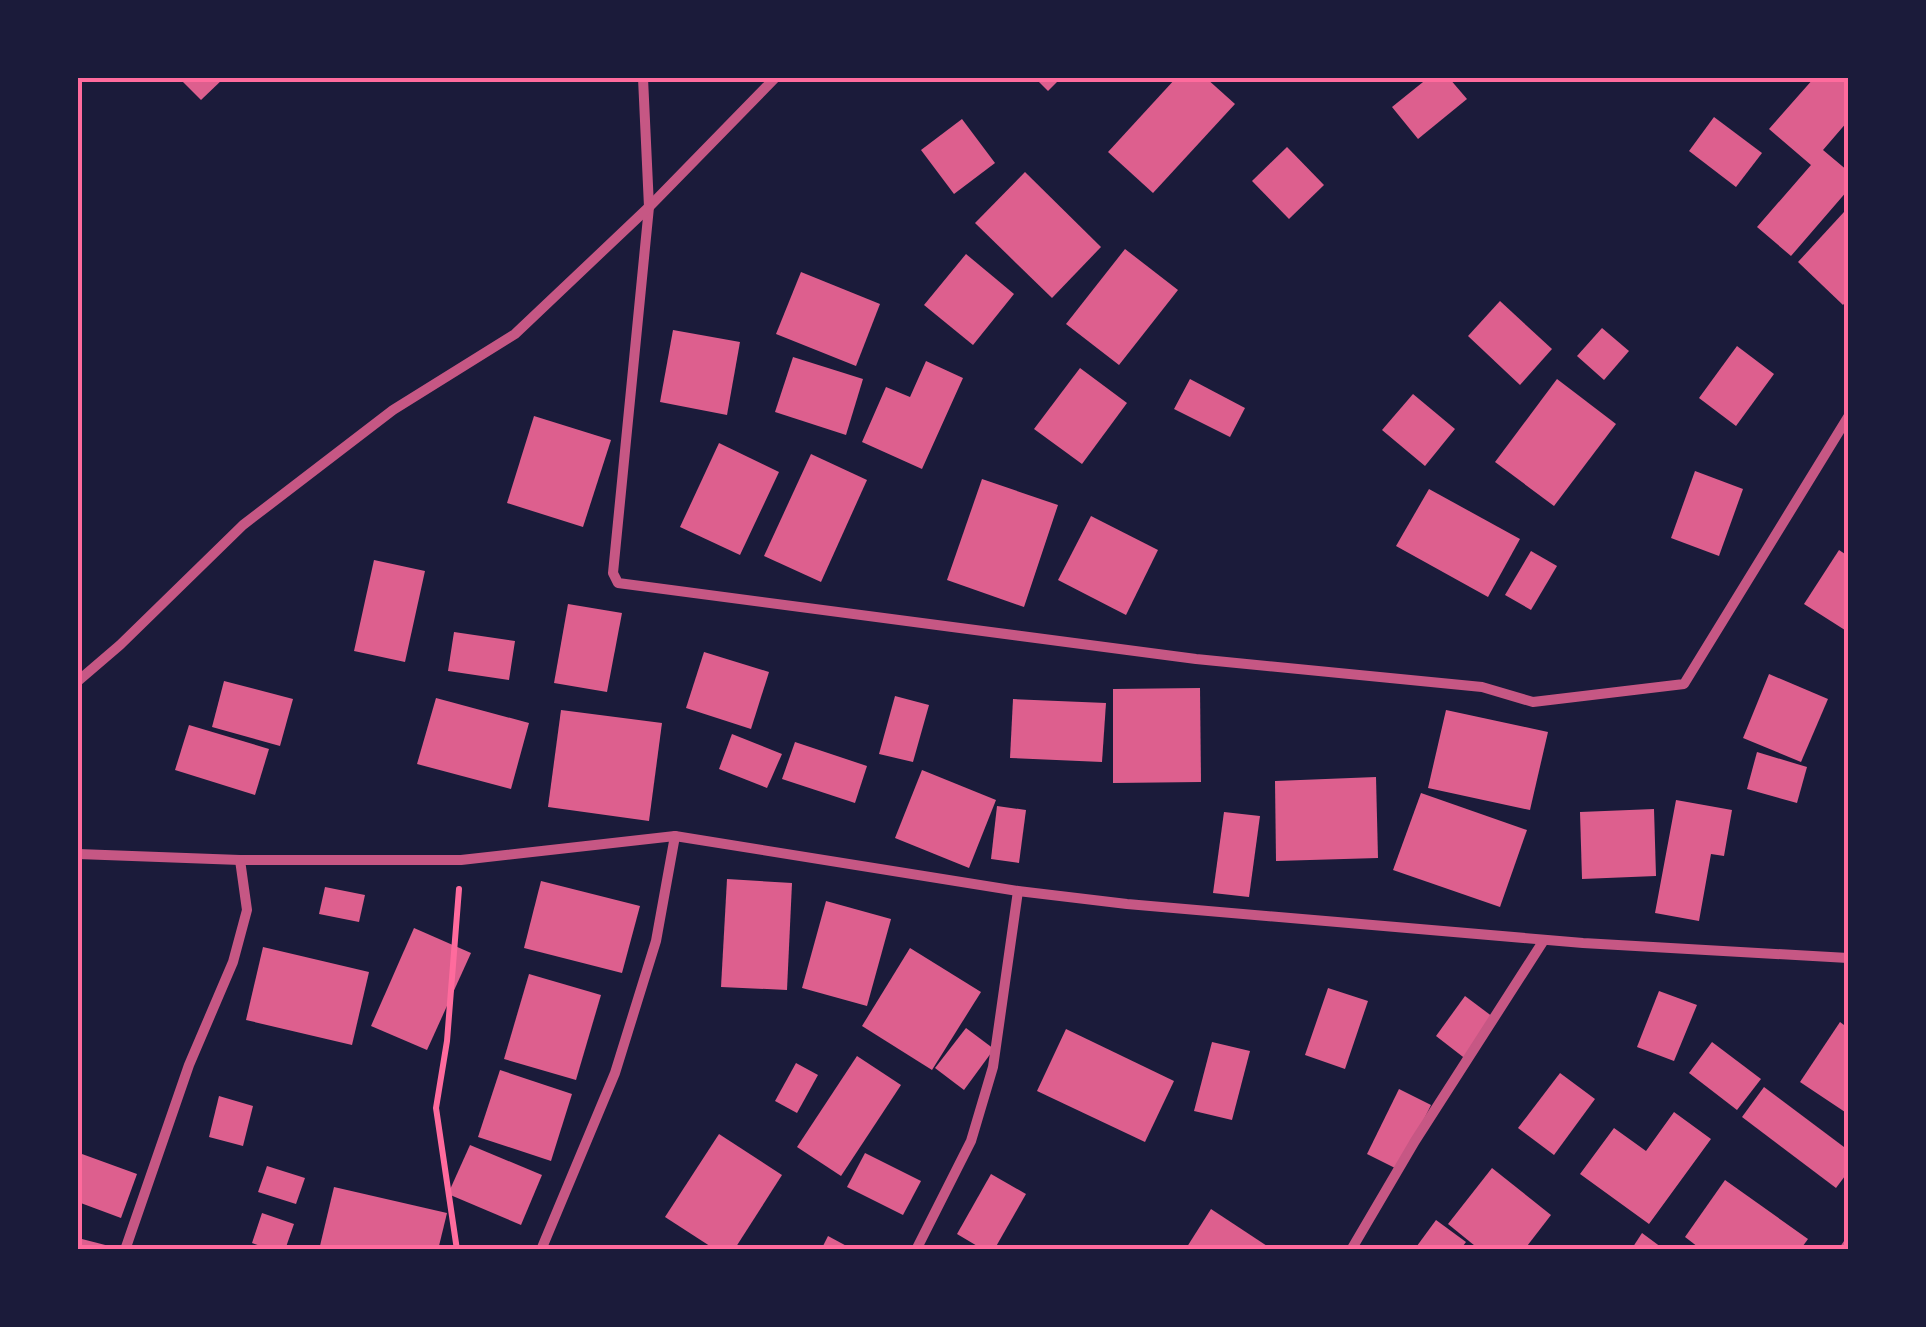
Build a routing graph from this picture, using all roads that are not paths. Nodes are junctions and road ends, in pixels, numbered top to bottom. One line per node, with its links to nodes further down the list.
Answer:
1 (644, 78): 3 (street)
2 (774, 78): 3 (street)
3 (650, 207): 4 (street); 5 (street)
4 (1848, 417)
5 (78, 681)
6 (675, 836): 8 (street); 9 (street); 13 (street)
7 (78, 854): 8 (street)
8 (240, 860): 12 (street)
9 (1018, 891): 10 (street); 14 (street)
10 (1544, 940): 11 (street); 15 (street)
11 (1848, 958)
12 (125, 1250)
13 (541, 1250)
14 (916, 1250)
15 (1351, 1250)

